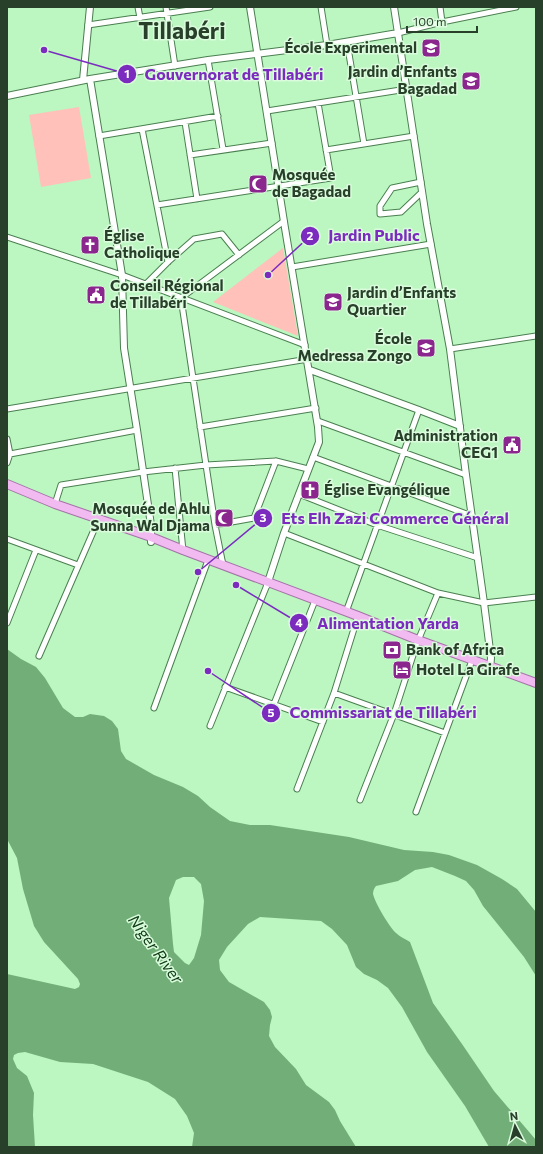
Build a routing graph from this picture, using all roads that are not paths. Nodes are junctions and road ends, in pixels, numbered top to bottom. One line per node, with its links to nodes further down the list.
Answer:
1 (90, 7): 13 (street)
2 (138, 7): 11 (street)
3 (166, 7): 10 (street)
4 (210, 7): 10 (street)
5 (250, 7): 17 (street)
6 (321, 7): 16 (street)
7 (394, 7): 14 (street)
8 (440, 7): 12 (street)
9 (516, 7): 12 (street)
10 (167, 13): 11 (street); 19 (street)
11 (140, 18): 13 (street)
12 (442, 22): 14 (street)
13 (88, 25): 21 (street)
14 (398, 33): 15 (street); 22 (street)
15 (347, 42): 16 (street); 24 (street)
16 (327, 45): 17 (street)
17 (257, 54): 18 (street); 26 (street)
18 (208, 60): 19 (street); 27 (street)
19 (175, 66): 20 (street)
20 (90, 79): 21 (street); 30 (street)
21 (83, 80): 23 (street)
22 (407, 89): 24 (street); 31 (street)
23 (7, 96)
24 (356, 97): 25 (street); 33 (street)
25 (318, 103): 26 (street); 35 (street)
26 (267, 111): 32 (street)
27 (218, 116): 28 (street); 34 (street)
28 (185, 122): 29 (street); 36 (street)
29 (142, 129): 30 (street); 41 (street)
30 (99, 136): 48 (street)
31 (414, 136): 33 (street); 37 (street)
32 (272, 143): 34 (street); 38 (street)
33 (364, 144): 35 (street)
34 (223, 149): 36 (street)
35 (326, 150): 38 (street)
36 (190, 155): 40 (street)
37 (421, 182): 39 (street); 39 (street)
38 (278, 186): 40 (street); 42 (street)
39 (422, 192): 44 (street)
40 (197, 198): 41 (street)
41 (157, 205): 46 (street)
42 (284, 221): 45 (street); 47 (street)
43 (7, 237): 48 (street)
44 (431, 244): 47 (street); 53 (street)
45 (239, 255): 46 (street); 50 (street)
46 (168, 262): 49 (street)
47 (292, 267): 52 (street)
48 (122, 275): 49 (street); 57 (street)
49 (146, 284): 50 (street)
50 (181, 298): 52 (street); 56 (street)
51 (536, 336): 53 (street)
52 (305, 345): 54 (street)
53 (450, 349): 62 (street)
54 (308, 359): 55 (street); 56 (street)
55 (310, 370): 58 (street); 60 (street)
56 (193, 378): 57 (street); 63 (street)
57 (130, 389): 59 (street); 64 (street)
58 (316, 408): 61 (street); 63 (street)
59 (7, 409)
60 (420, 410): 62 (street); 66 (street)
61 (318, 421): 66 (street); 68 (street)
62 (460, 426): 75 (street)
63 (200, 427): 71 (street)
64 (138, 430): 67 (street); 74 (street)
65 (7, 439): 67 (street)
66 (404, 452): 75 (street); 77 (street)
67 (10, 454): 70 (street)
68 (313, 457): 73 (street); 77 (street)
69 (276, 461): 71 (street); 73 (street); 83 (street)
70 (7, 463)
71 (206, 465): 72 (street); 83 (street)
72 (175, 468): 74 (street); 89 (street)
73 (308, 469): 79 (street)
74 (143, 472): 80 (street); 87 (street)
75 (466, 475): 81 (street)
76 (7, 484): 80 (main road)
77 (392, 486): 81 (street); 84 (street)
78 (7, 489): 82 (main road)
79 (299, 494): 84 (street); 85 (street)
80 (55, 504): 87 (main road)
81 (472, 516): 90 (street)
82 (97, 523): 87 (main road); 93 (street)
83 (215, 525): 94 (street)
84 (377, 525): 90 (street); 92 (street)
85 (284, 533): 92 (street); 95 (street)
86 (7, 539): 88 (street)
87 (151, 540): 89 (main road)
88 (36, 550): 93 (street); 102 (street)
89 (183, 552): 91 (main road); 94 (main road)
90 (478, 558): 99 (street)
91 (207, 563): 95 (main road); 112 (street)
92 (363, 564): 96 (street); 100 (street)
93 (78, 565): 104 (street)
94 (223, 565): 95 (main road)
95 (267, 583): 98 (main road); 100 (main road); 109 (street)
96 (438, 593): 99 (street); 103 (street)
97 (536, 597): 99 (street)
98 (314, 603): 101 (main road); 111 (street)
99 (484, 604): 106 (street)
100 (346, 612): 101 (main road)
101 (358, 617): 103 (main road); 110 (street)
102 (7, 623)
103 (418, 642): 105 (main road); 106 (main road); 113 (street)
104 (39, 656)
105 (471, 663): 106 (main road); 116 (street)
106 (490, 667): 107 (main road); 108 (main road)
107 (536, 683)
108 (536, 686)
109 (225, 687): 111 (street); 115 (street)
110 (334, 692): 113 (street); 114 (street)
111 (274, 704): 114 (street)
112 (154, 708)
113 (394, 714): 116 (street); 118 (street)
114 (323, 722): 117 (street)
115 (210, 726)
116 (445, 733): 119 (street)
117 (297, 789)
118 (360, 800)
119 (416, 812)

